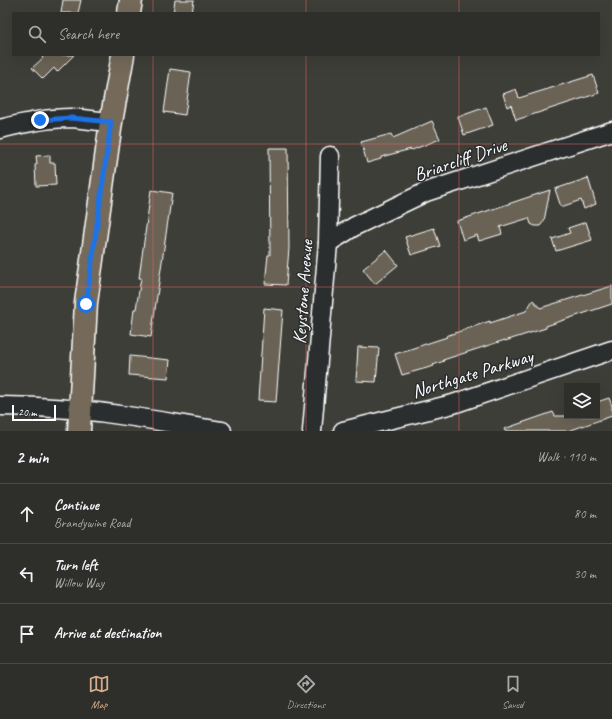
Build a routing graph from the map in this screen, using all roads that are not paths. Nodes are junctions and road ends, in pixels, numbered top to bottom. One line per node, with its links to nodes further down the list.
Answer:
1 (131, 0): 2 (main road)
2 (129, 12)
3 (123, 56): 4 (main road)
4 (111, 122): 5 (street); 11 (main road)
5 (0, 129)
6 (612, 131): 8 (street, Briarcliff Drive)
7 (330, 156): 8 (street, Keystone Avenue)
8 (328, 243): 13 (street, Keystone Avenue)
9 (612, 350): 14 (street, Northgate Parkway)
10 (0, 406): 11 (street)
11 (79, 421): 12 (street)
12 (222, 431)
13 (312, 431)
14 (343, 431)

